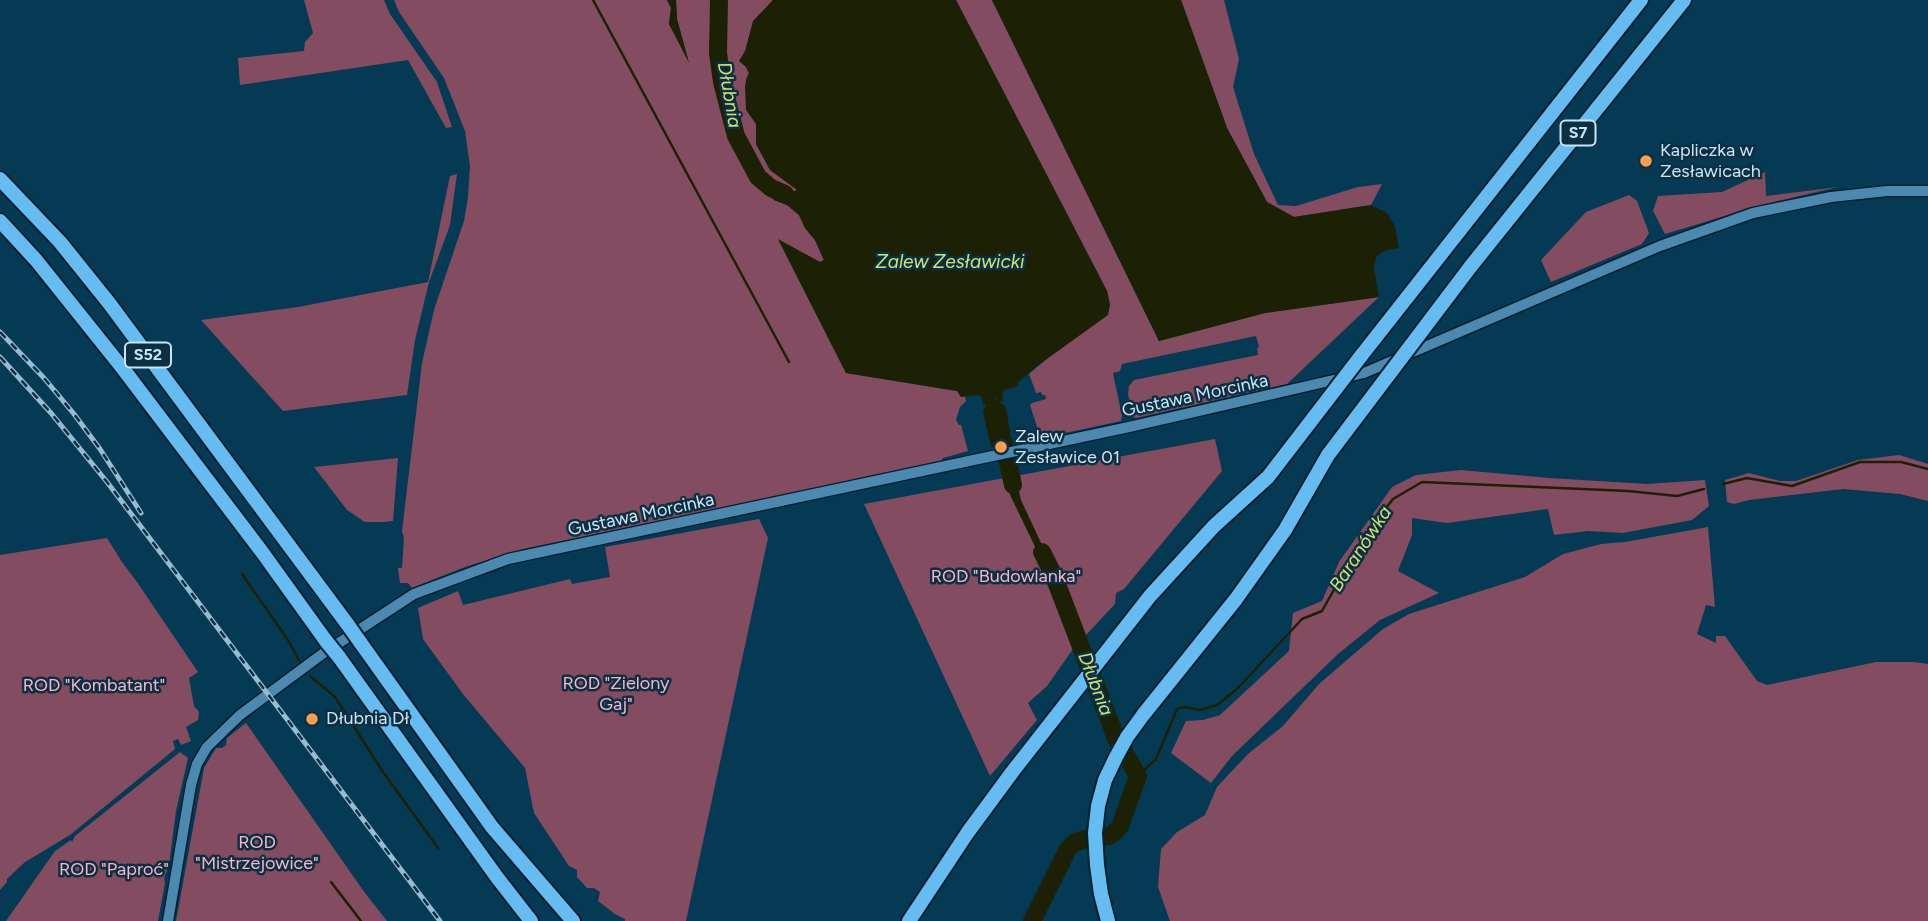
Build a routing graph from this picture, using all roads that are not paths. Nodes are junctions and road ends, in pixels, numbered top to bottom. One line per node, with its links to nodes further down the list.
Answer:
1 (1642, 0): 9 (highway, S7, bridge)
2 (1684, 0): 10 (highway, S7, bridge)
3 (0, 178): 8 (highway, S52, bridge)
4 (1928, 191): 6 (street, Gustawa Morcinka)
5 (0, 221): 7 (highway, S52, bridge)
6 (168, 921)
7 (531, 921)
8 (573, 921)
9 (909, 921)
10 (1108, 921)

